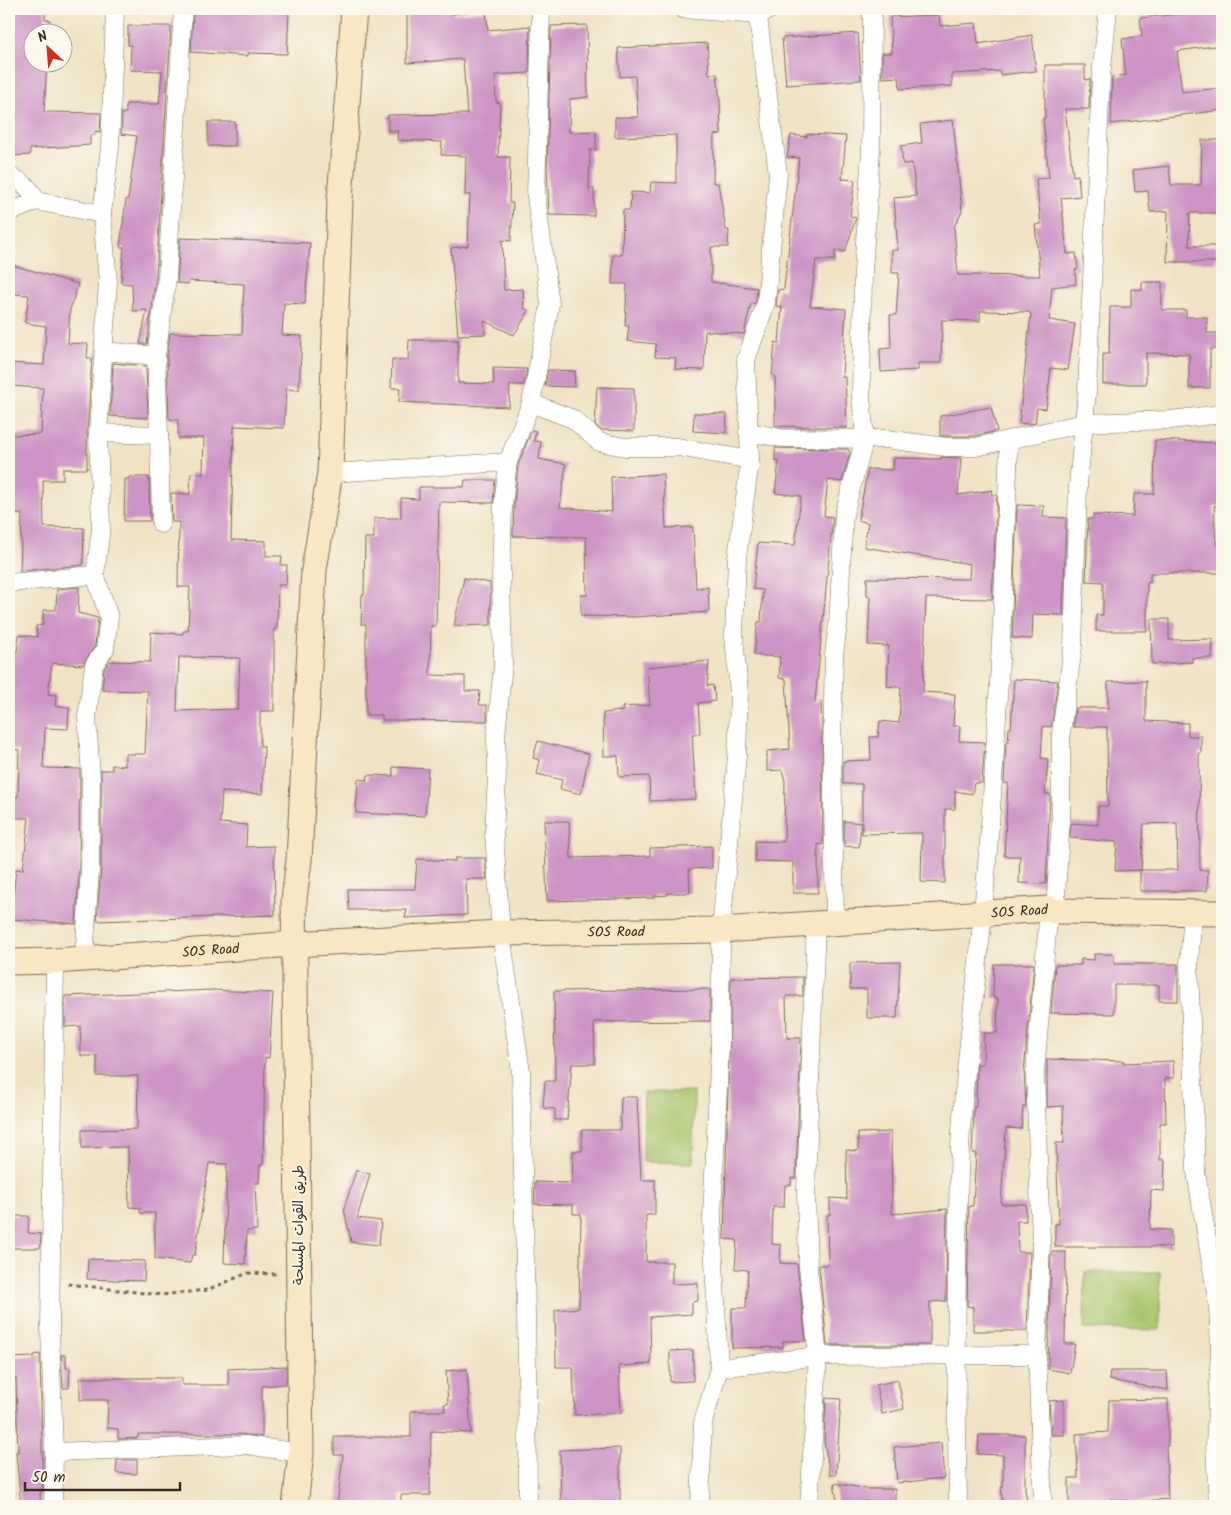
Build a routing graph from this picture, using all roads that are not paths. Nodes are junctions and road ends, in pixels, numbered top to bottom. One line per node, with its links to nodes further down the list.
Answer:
1 (115, 9): 12 (street)
2 (183, 9): 14 (street)
3 (354, 9): 25 (street, طريق القوات المسلحة)
4 (541, 9): 15 (street)
5 (683, 9): 8 (street)
6 (872, 9): 21 (street)
7 (1108, 9): 17 (street)
8 (762, 11): 18 (street)
9 (9, 177): 10 (street)
10 (36, 201): 11 (street); 12 (street)
11 (9, 213)
12 (102, 214): 13 (street)
13 (104, 351): 14 (street); 19 (street)
14 (156, 356): 20 (street)
15 (531, 403): 23 (street); 24 (street)
16 (1222, 414): 17 (street)
17 (1084, 423): 22 (street); 29 (street)
18 (748, 432): 21 (street); 23 (street)
19 (98, 433): 20 (street); 27 (street)
20 (159, 435): 26 (street)
21 (865, 438): 22 (street); 33 (street)
22 (1009, 440): 30 (street)
23 (750, 460): 34 (street)
24 (508, 462): 25 (street); 35 (street)
25 (330, 472): 36 (street, طريق القوات المسلحة)
26 (160, 524)
27 (95, 575): 28 (street); 37 (street)
28 (9, 583)
29 (1052, 910): 30 (street, SOS Road); 31 (street, SOS Road); 41 (street)
30 (983, 913): 33 (street, SOS Road); 40 (street)
31 (1193, 913): 32 (street, SOS Road); 53 (street)
32 (1222, 913)
33 (826, 922): 34 (street, SOS Road); 42 (street)
34 (721, 930): 35 (street, SOS Road); 43 (street)
35 (501, 933): 36 (street, SOS Road); 48 (street)
36 (294, 944): 37 (street, SOS Road); 45 (street, طريق القوات المسلحة)
37 (84, 958): 38 (street, SOS Road)
38 (55, 961): 39 (street, SOS Road); 44 (street)
39 (9, 962)
40 (957, 1354): 41 (street); 42 (street); 51 (street)
41 (1037, 1355): 52 (street)
42 (818, 1356): 43 (street); 50 (street)
43 (719, 1368): 49 (street)
44 (54, 1452): 45 (street); 46 (street)
45 (301, 1453): 47 (street, طريق القوات المسلحة)
46 (53, 1506)
47 (296, 1506)
48 (528, 1506)
49 (700, 1506)
50 (809, 1506)
51 (958, 1506)
52 (1043, 1506)
53 (1218, 1506)

